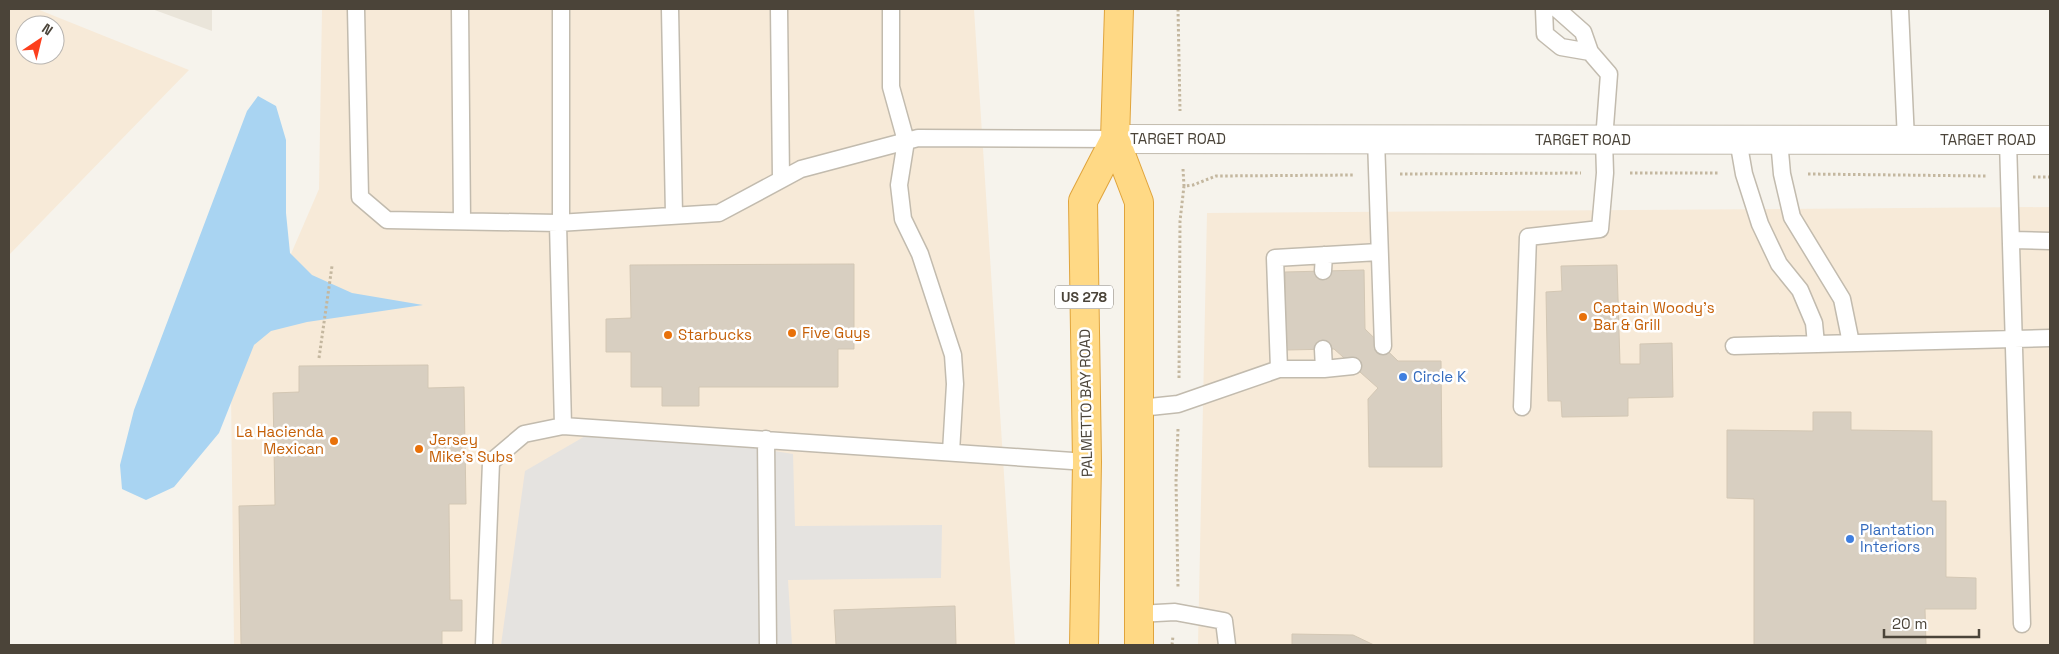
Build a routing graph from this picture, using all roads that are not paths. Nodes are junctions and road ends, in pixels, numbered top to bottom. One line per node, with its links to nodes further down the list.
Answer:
1 (356, 9): 23 (lane)
2 (460, 9): 23 (lane)
3 (561, 9): 24 (lane)
4 (670, 9): 22 (lane)
5 (779, 9): 21 (lane)
6 (891, 9): 20 (lane)
7 (1118, 9): 12 (highway, PALMETTO BAY ROAD / US 278)
8 (1544, 9): 11 (lane)
9 (1557, 9): 11 (lane)
10 (1900, 9): 17 (lane)
11 (1590, 52): 14 (lane)
12 (1115, 139): 13 (street, TARGET ROAD); 20 (lane); 39 (highway, PALMETTO BAY ROAD / US 278); 43 (highway, PALMETTO BAY ROAD / US 278)
13 (1376, 139): 14 (street, TARGET ROAD); 27 (lane)
14 (1604, 140): 15 (street, TARGET ROAD); 38 (lane)
15 (1738, 140): 16 (street, TARGET ROAD); 31 (lane)
16 (1779, 140): 17 (street, TARGET ROAD); 30 (lane)
17 (1906, 140): 19 (street, TARGET ROAD)
18 (2050, 140): 19 (street, TARGET ROAD)
19 (2008, 141): 25 (lane)
20 (906, 142): 21 (lane); 42 (lane)
21 (781, 179): 22 (lane)
22 (674, 215): 24 (lane)
23 (462, 221): 24 (lane)
24 (559, 223): 40 (lane)
25 (2011, 240): 26 (lane); 28 (lane)
26 (2050, 241)
27 (1380, 252): 32 (lane); 36 (lane)
28 (2014, 338): 29 (lane); 30 (lane); 45 (lane)
29 (2050, 338)
30 (1851, 343): 31 (lane)
31 (1816, 344): 33 (lane)
32 (1382, 346)
33 (1734, 346)
34 (1323, 349): 37 (lane)
35 (1353, 366): 37 (lane)
36 (1279, 369): 37 (lane); 39 (lane)
37 (1324, 369)
38 (1522, 407)
39 (1140, 408): 44 (highway, PALMETTO BAY ROAD / US 278)
40 (563, 426): 41 (lane); 46 (lane)
41 (766, 439): 42 (lane); 47 (lane)
42 (951, 452): 43 (lane)
43 (1087, 462): 48 (highway, PALMETTO BAY ROAD / US 278)
44 (1138, 614): 49 (highway, PALMETTO BAY ROAD / US 278); 50 (lane)
45 (2022, 624)
46 (484, 645)
47 (768, 645)
48 (1084, 645)
49 (1139, 645)
50 (1227, 645)

